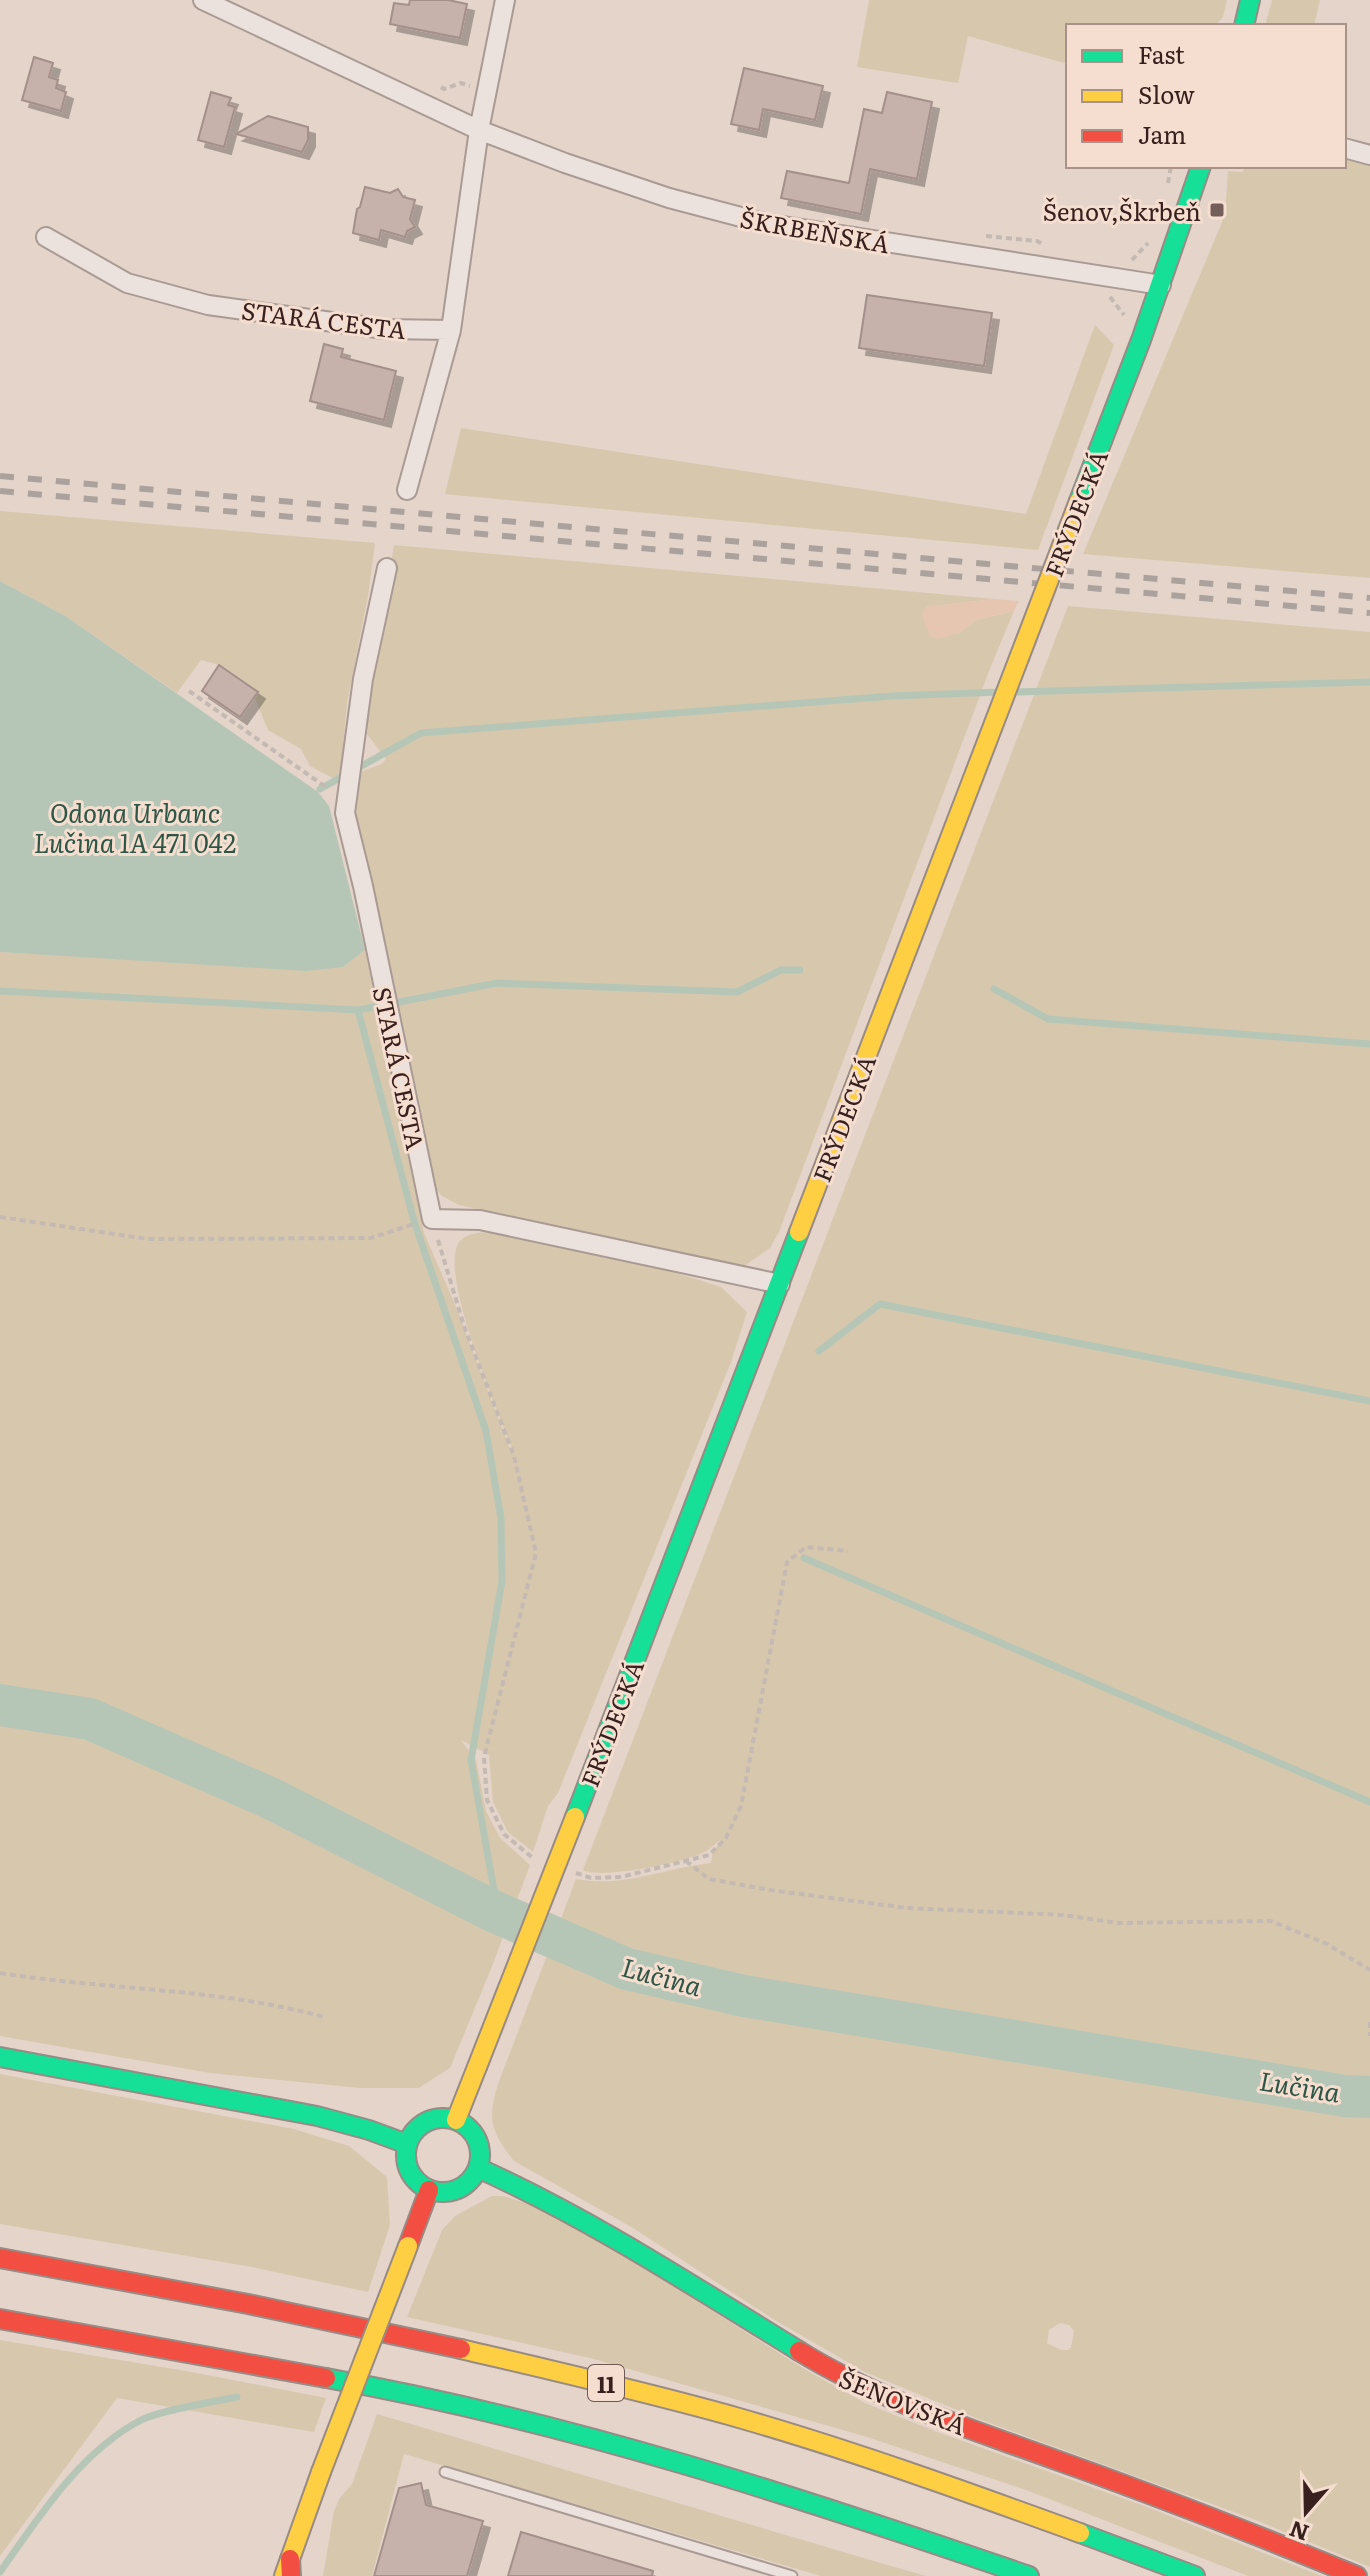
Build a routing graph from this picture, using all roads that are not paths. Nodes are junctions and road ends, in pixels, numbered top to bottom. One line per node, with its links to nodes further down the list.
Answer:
1 (203, 0): 5 (street, ŠKRBEŇSKÁ)
2 (505, 0): 5 (street)
3 (1250, 0): 4 (main road)
4 (1244, 24)
5 (479, 130): 10 (street, ŠKRBEŇSKÁ); 11 (street)
6 (1346, 149): 7 (street)
7 (1370, 155)
8 (1200, 168): 10 (main road, FRÝDECKÁ)
9 (46, 237): 11 (street, STARÁ CESTA)
10 (1161, 285): 14 (main road, FRÝDECKÁ, bridge)
11 (451, 330): 12 (street)
12 (407, 490)
13 (387, 568): 14 (street, STARÁ CESTA)
14 (780, 1284): 16 (main road, FRÝDECKÁ, bridge)
15 (0, 2057): 17 (main road)
16 (456, 2120): 17 (main road); 18 (main road)
17 (407, 2144): 19 (main road)
18 (478, 2168): 19 (main road); 29 (main road, ŠENOVSKÁ)
19 (429, 2190): 24 (main road, bridge)
20 (0, 2258): 28 (main road, 11)
21 (0, 2319): 23 (main road, 11)
22 (445, 2472): 26 (lane)
23 (829, 2507): 25 (main road); 27 (main road, 11)
24 (288, 2570)
25 (964, 2573)
26 (792, 2576)
27 (1029, 2576)
28 (1195, 2576)
29 (1357, 2576)

